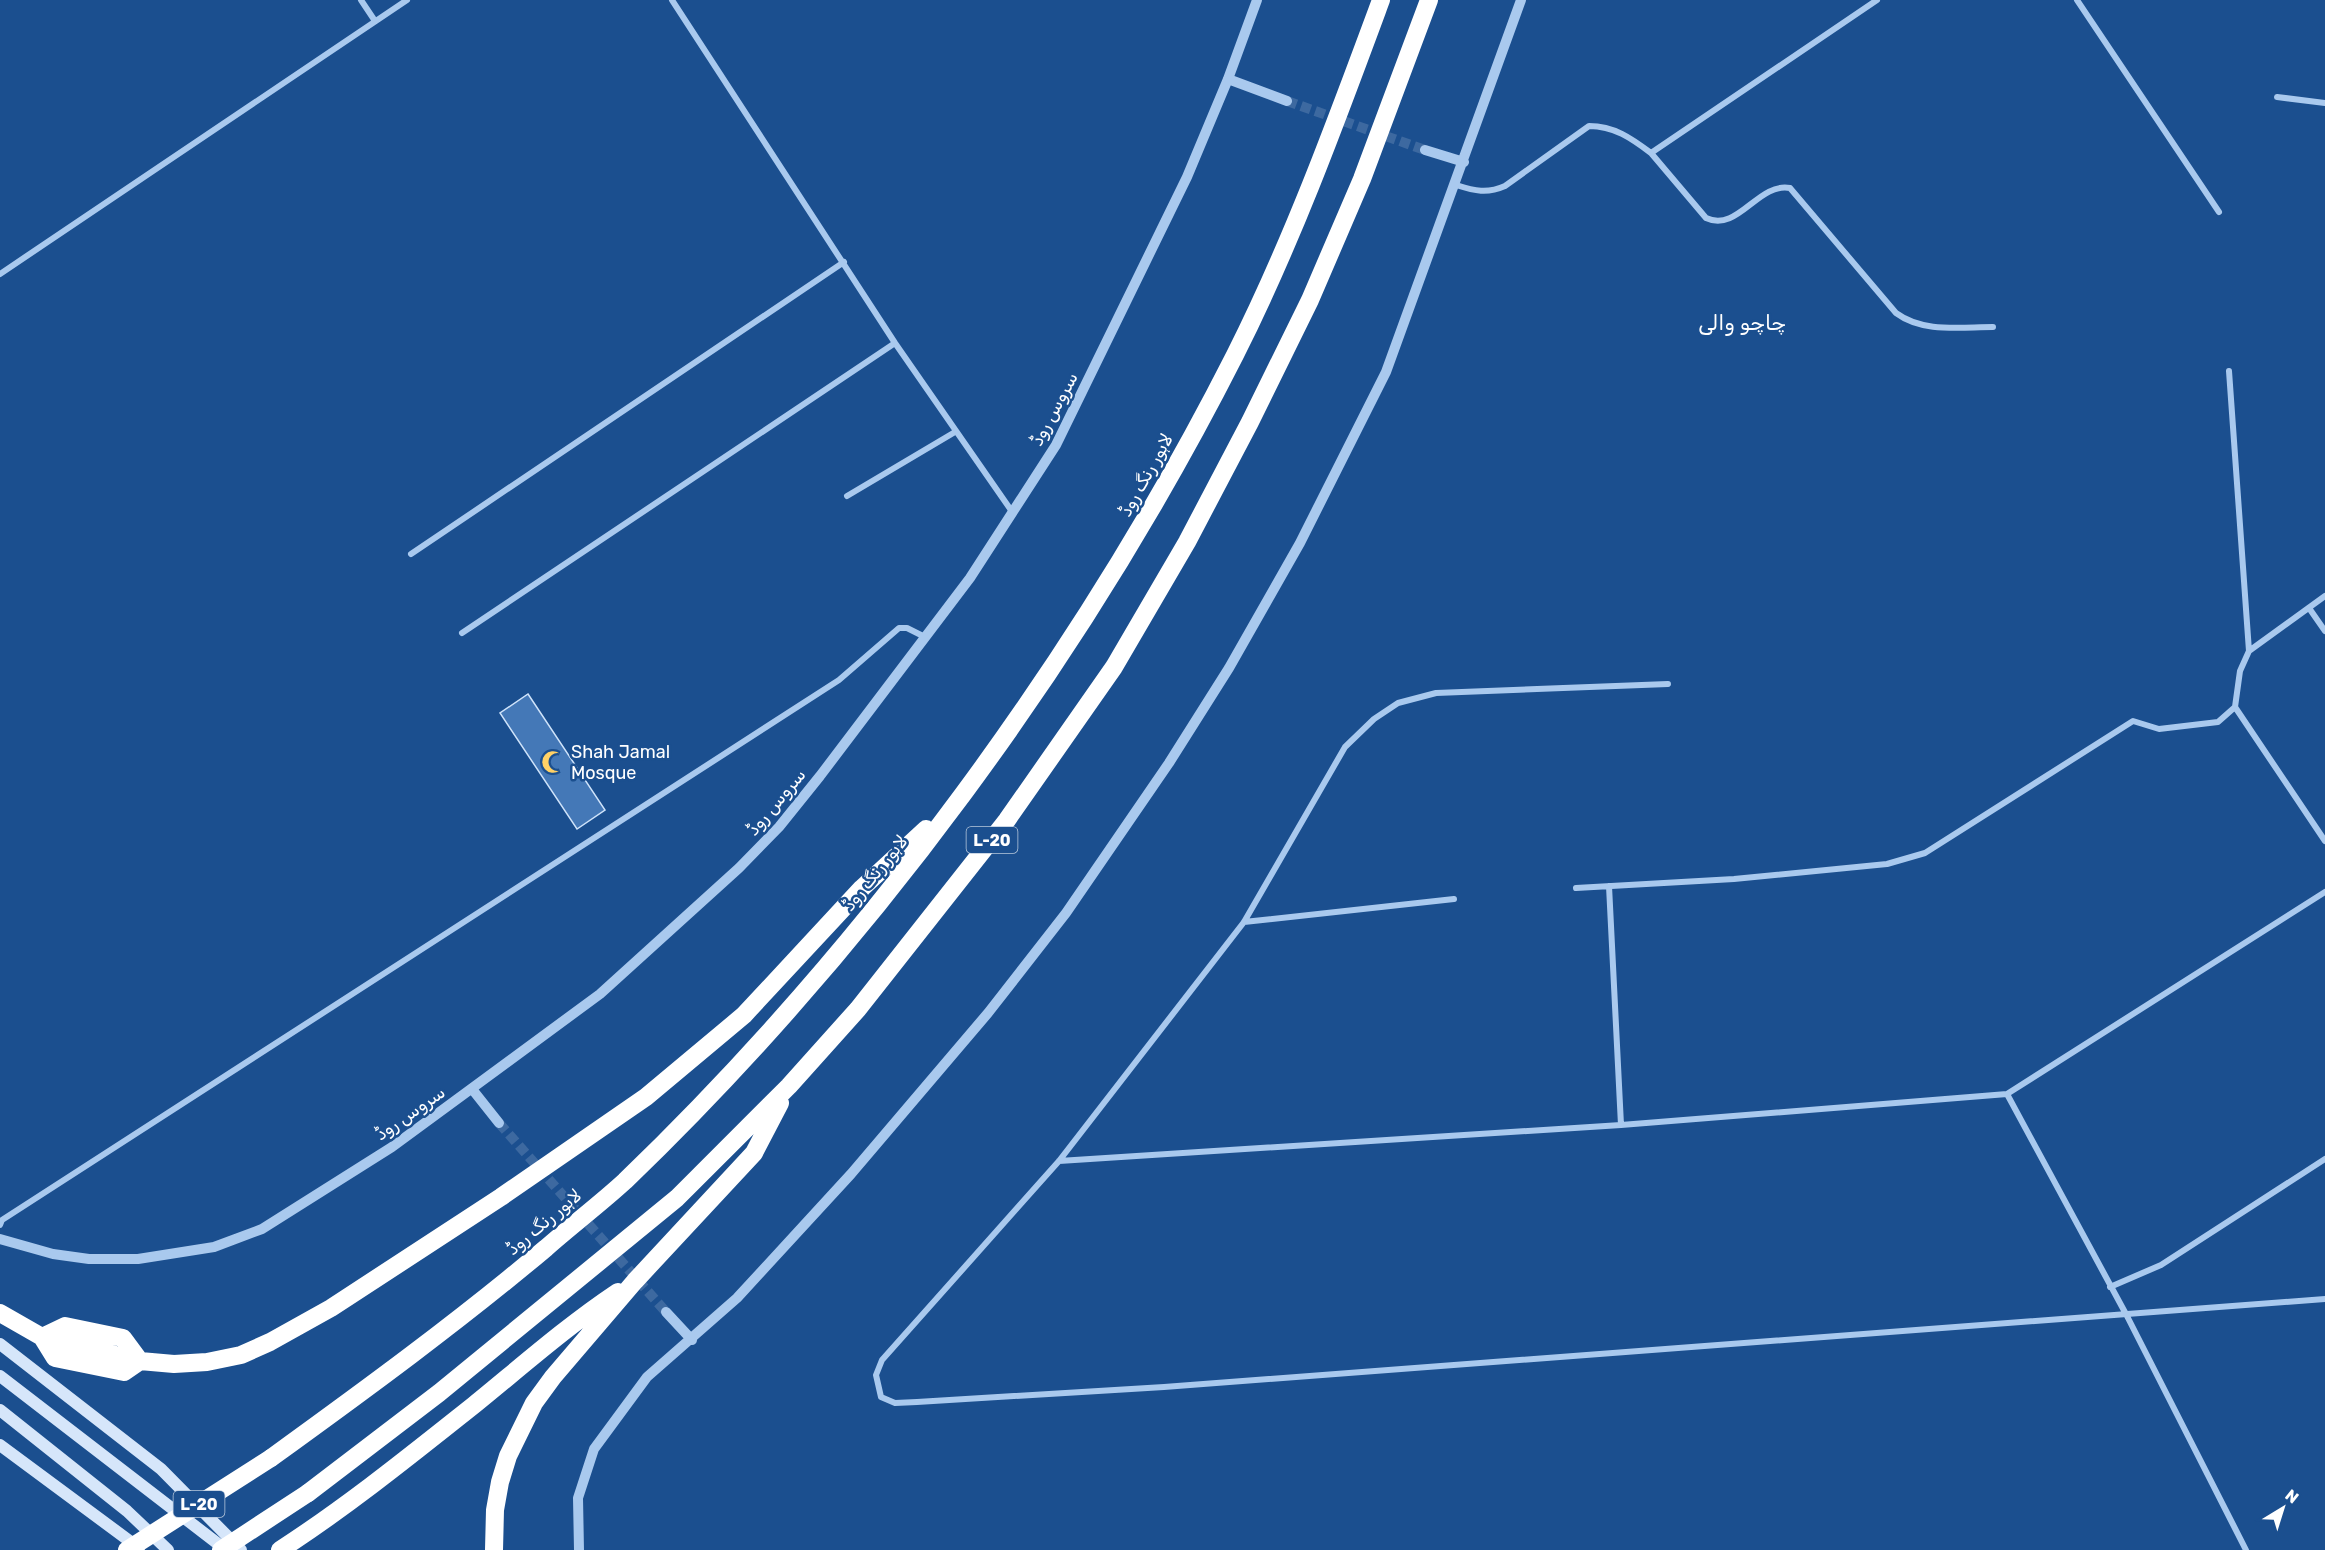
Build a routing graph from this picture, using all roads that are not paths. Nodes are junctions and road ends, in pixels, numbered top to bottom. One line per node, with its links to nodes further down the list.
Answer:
1 (361, 0): 10 (street)
2 (407, 0): 10 (street)
3 (672, 0): 20 (street)
4 (1257, 0): 11 (street, سروس روڈ)
5 (1380, 0): 37 (highway, لاہور رنگ روڈ / L-20)
6 (1429, 0): 44 (highway, L-20)
7 (1521, 0): 17 (street)
8 (1877, 0): 16 (street)
9 (2077, 0): 19 (street)
10 (375, 21): 21 (street)
11 (1228, 79): 13 (street); 27 (street, سروس روڈ)
12 (2277, 97): 14 (street)
13 (1287, 101)
14 (2325, 103)
15 (1425, 150): 17 (street)
16 (1651, 153): 18 (street); 22 (street)
17 (1464, 162): 18 (street)
18 (1456, 185): 59 (street)
19 (2219, 212)
20 (844, 262): 23 (street); 28 (street)
21 (0, 274)
22 (1993, 327)
23 (895, 343): 25 (street); 32 (street)
24 (2229, 371): 34 (street)
25 (955, 432): 26 (street); 27 (street)
26 (847, 496)
27 (1013, 513): 33 (street, سروس روڈ)
28 (411, 554)
29 (2325, 596): 30 (street)
30 (2309, 608): 31 (street); 34 (street)
31 (2325, 630)
32 (462, 633)
33 (925, 638): 45 (street, سروس روڈ); 51 (street)
34 (2248, 651): 36 (street)
35 (1668, 684): 43 (street)
36 (2235, 707): 38 (street); 39 (street)
37 (958, 800): 57 (highway); 64 (highway, لاہور رنگ روڈ / L-20, bridge)
38 (2325, 841)
39 (1608, 886): 40 (street); 48 (street)
40 (1576, 888)
41 (2325, 892): 46 (street)
42 (1454, 899): 43 (street)
43 (1244, 922): 50 (street)
44 (789, 1086): 53 (highway); 67 (highway, L-20, bridge)
45 (472, 1089): 47 (street); 52 (street, سروس روڈ)
46 (2007, 1094): 48 (street); 54 (street)
47 (499, 1123)
48 (1621, 1125): 50 (street)
49 (2325, 1159): 54 (street)
50 (1059, 1161): 58 (street)
51 (0, 1225)
52 (0, 1239)
53 (635, 1281): 70 (highway); 71 (highway)
54 (2110, 1287): 58 (street)
55 (2325, 1299): 58 (street)
56 (666, 1312): 59 (street)
57 (0, 1313)
58 (2127, 1316): 73 (street)
59 (692, 1340): 72 (street)
60 (0, 1344): 69 (main road)
61 (0, 1376): 68 (main road)
62 (0, 1410): 66 (main road)
63 (0, 1445): 65 (main road)
64 (127, 1550)
65 (142, 1550)
66 (168, 1550)
67 (220, 1550)
68 (226, 1550)
69 (241, 1550)
70 (280, 1550)
71 (494, 1550)
72 (579, 1550)
73 (2246, 1550)

